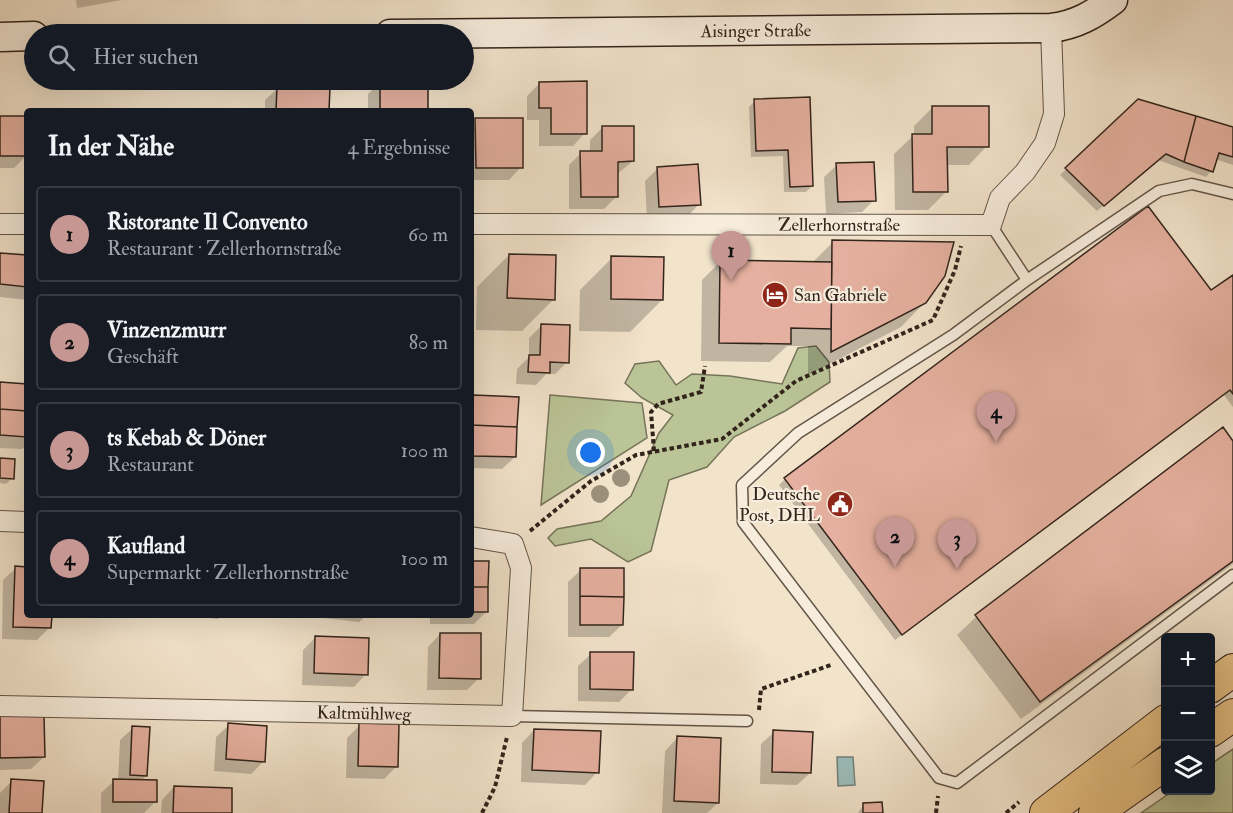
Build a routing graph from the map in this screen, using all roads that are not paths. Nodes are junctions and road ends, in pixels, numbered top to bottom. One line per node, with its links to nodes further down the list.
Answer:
1 (1113, 0): 2 (main road, Aisinger Straße)
2 (1051, 28): 3 (main road, Aisinger Straße); 10 (street)
3 (474, 33)
4 (24, 36): 5 (main road)
5 (0, 37)
6 (1233, 194): 11 (lane)
7 (0, 224): 8 (street)
8 (24, 224)
9 (474, 224): 10 (street, Zellerhornstraße)
10 (991, 225): 11 (lane)
11 (1027, 280): 15 (lane)
12 (0, 521): 13 (street)
13 (24, 522)
14 (474, 538): 20 (street)
15 (1233, 575)
16 (1233, 670): 17 (main road)
17 (1215, 683)
18 (0, 706): 20 (street, Kaltmühlweg)
19 (1233, 715): 23 (main road)
20 (512, 716): 21 (lane)
21 (747, 721)
22 (1161, 725): 25 (main road)
23 (1215, 728)
24 (1161, 767): 26 (main road)
25 (1046, 813)
26 (1095, 813)

